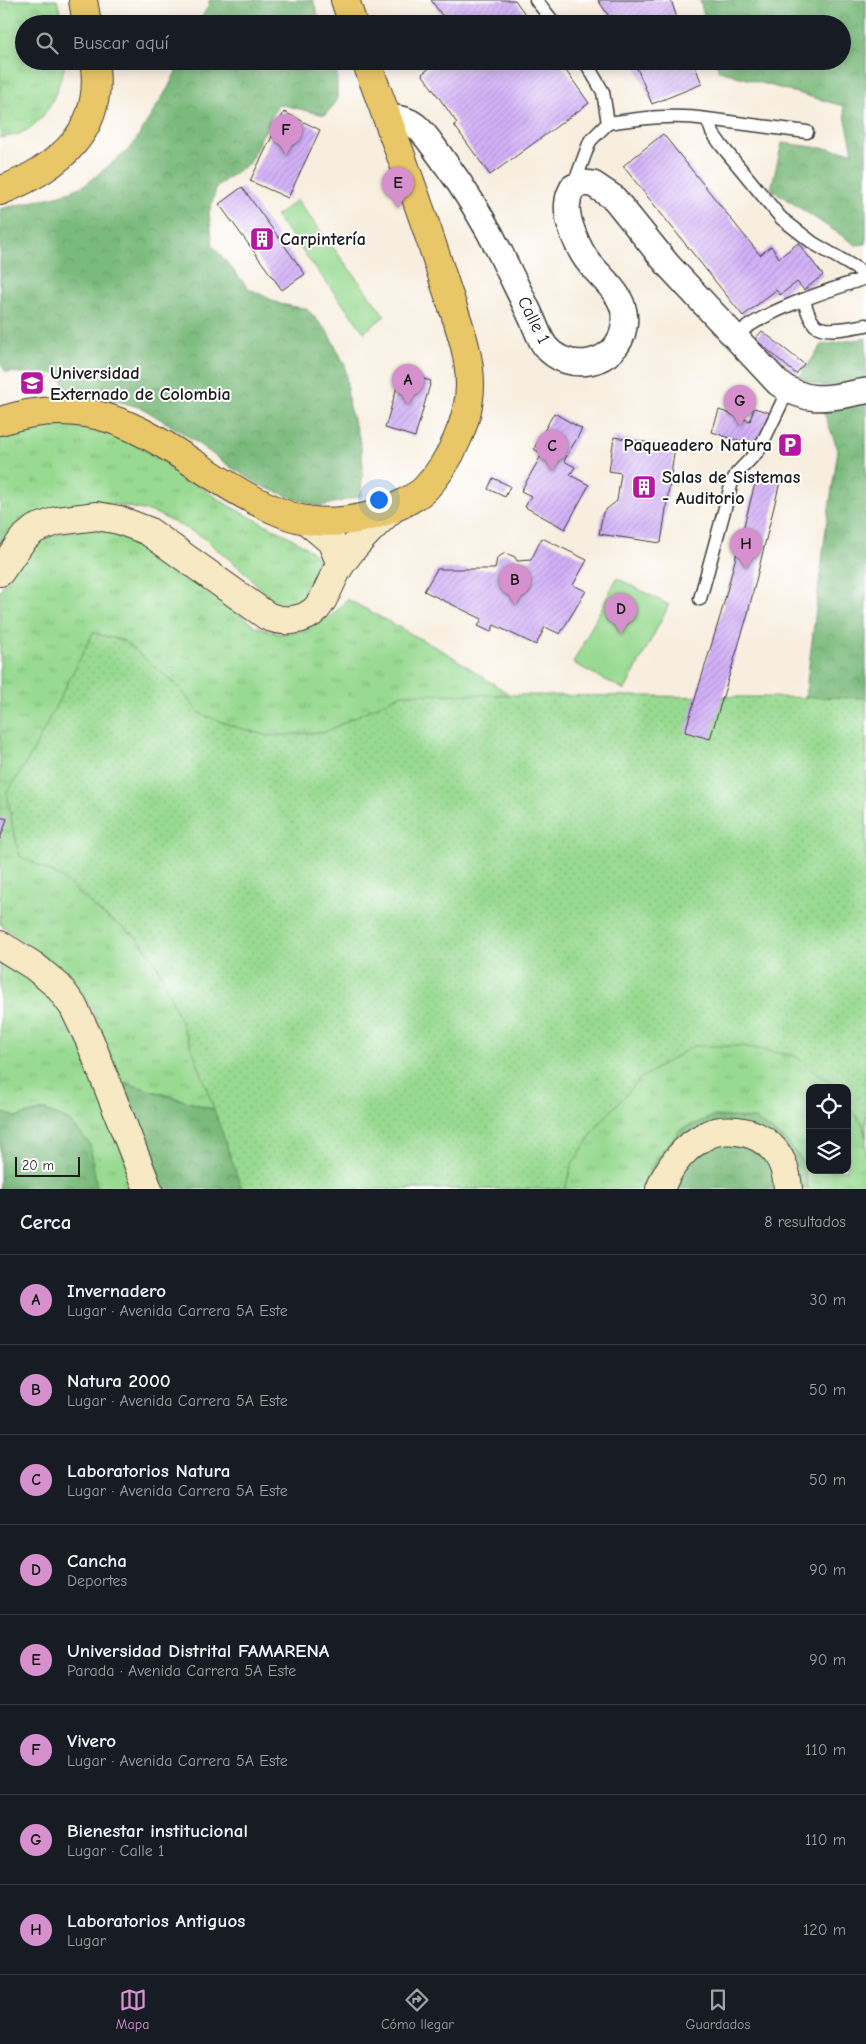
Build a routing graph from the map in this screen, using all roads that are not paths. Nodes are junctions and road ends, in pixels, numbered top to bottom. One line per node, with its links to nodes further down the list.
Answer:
1 (83, 0): 4 (main road)
2 (345, 0): 5 (main road)
3 (536, 0): 6 (lane)
4 (86, 15)
5 (349, 15)
6 (548, 15)
7 (94, 70): 15 (main road)
8 (369, 70): 10 (main road)
9 (590, 70): 12 (lane)
10 (387, 118): 14 (street, Calle 1); 23 (main road)
11 (707, 119): 12 (lane); 13 (lane); 16 (lane)
12 (608, 123): 14 (lane)
13 (807, 132)
14 (573, 187): 19 (street)
15 (0, 190)
16 (866, 276): 17 (lane)
17 (804, 300): 18 (lane); 19 (lane)
18 (866, 325)
19 (734, 337): 20 (street)
20 (788, 390): 21 (street); 27 (lane)
21 (866, 391)
22 (0, 421): 24 (main road)
23 (393, 508): 24 (main road); 25 (main road)
24 (306, 520): 25 (main road)
25 (341, 564): 26 (main road)
26 (0, 572)
27 (700, 598)
28 (0, 945): 29 (main road)
29 (148, 1189)
30 (660, 1189): 31 (main road)
31 (788, 1189)

